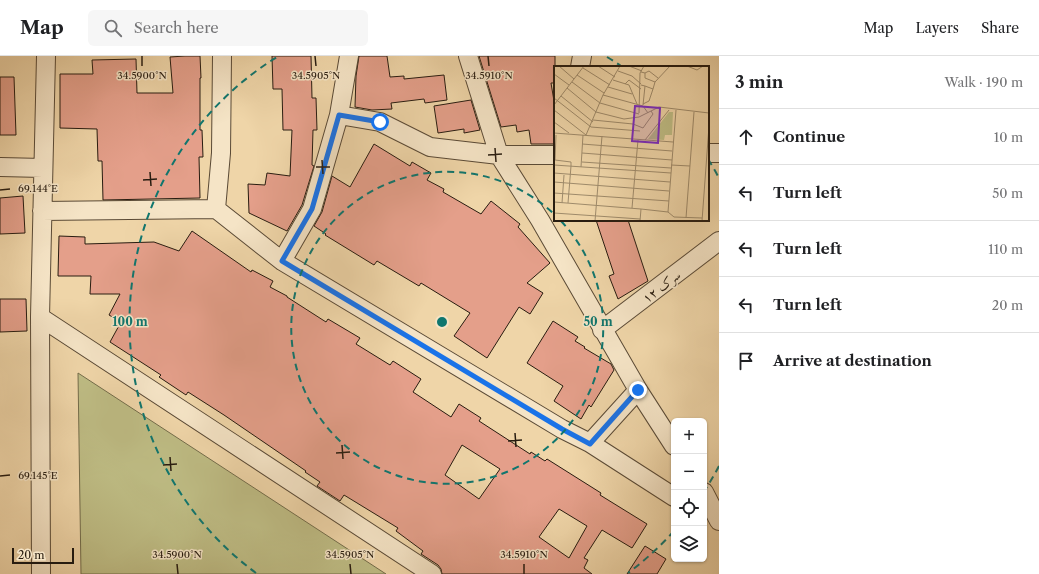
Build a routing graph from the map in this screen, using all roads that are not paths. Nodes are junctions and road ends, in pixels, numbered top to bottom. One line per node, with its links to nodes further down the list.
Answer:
1 (46, 56): 11 (street)
2 (222, 56): 12 (street)
3 (349, 56): 7 (street)
4 (468, 56): 8 (street)
5 (582, 56): 6 (street)
6 (580, 66)
7 (339, 115): 8 (street); 15 (street)
8 (499, 155): 9 (street); 17 (street)
9 (554, 155)
10 (0, 167): 11 (street)
11 (43, 168): 13 (street)
12 (216, 208): 13 (street); 15 (street)
13 (42, 211): 16 (street)
14 (719, 240): 17 (street, سرک ۱۲)
15 (282, 261): 20 (street)
16 (40, 317): 26 (street); 27 (street)
17 (602, 330): 18 (street)
18 (638, 390): 19 (street); 20 (street)
19 (671, 441)
20 (590, 444): 21 (street)
21 (671, 496)
22 (707, 498): 24 (street)
23 (707, 519): 25 (street)
24 (719, 521)
25 (719, 526)
26 (41, 574)
27 (432, 574)

